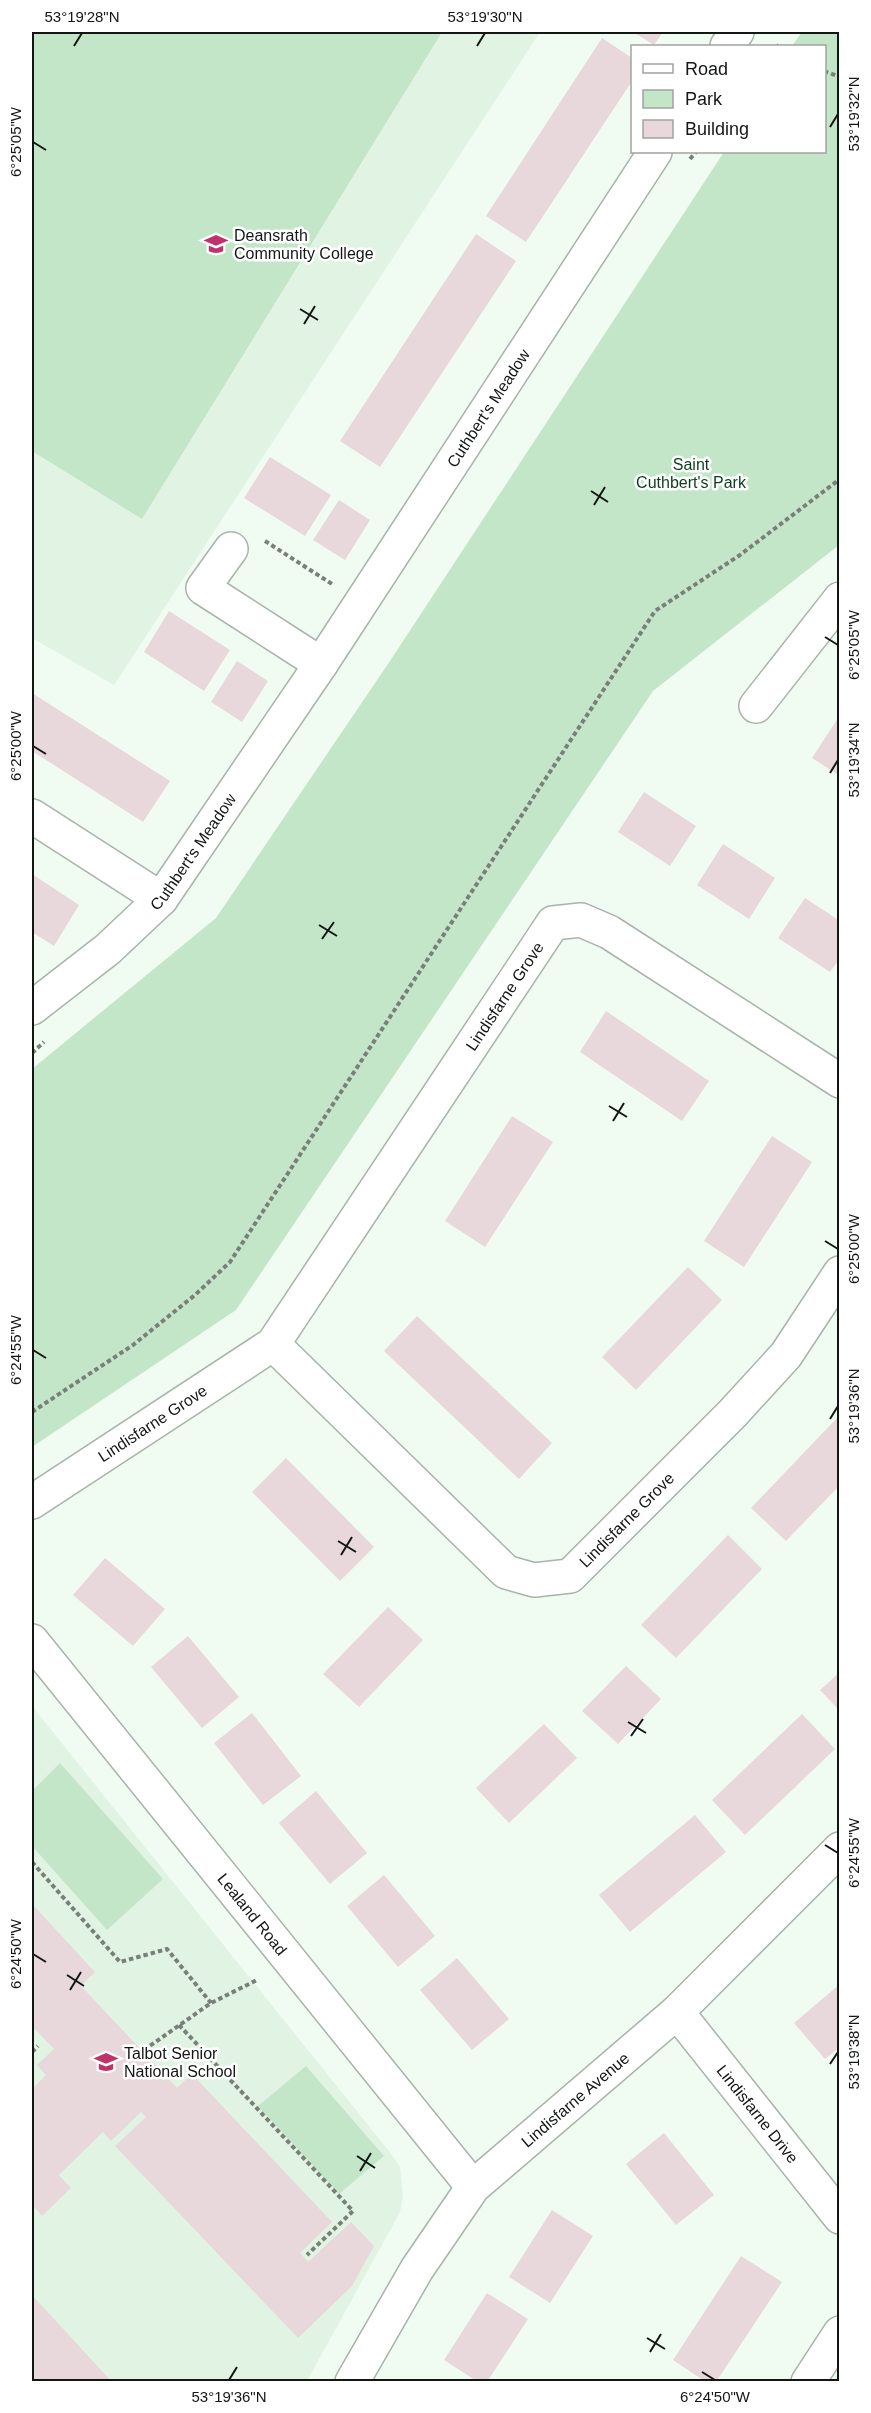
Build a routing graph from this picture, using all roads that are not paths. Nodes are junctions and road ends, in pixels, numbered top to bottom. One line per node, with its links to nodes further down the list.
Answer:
1 (737, 32): 2 (street)
2 (728, 45)
3 (655, 153): 6 (street, Cuthbert's Meadow)
4 (244, 542): 6 (street)
5 (840, 599): 7 (street)
6 (321, 664): 9 (street, Cuthbert's Meadow)
7 (756, 706)
8 (32, 816): 9 (street)
9 (161, 899): 10 (street, Cuthbert's Meadow)
10 (32, 1008)
11 (840, 1081): 13 (street, Lindisfarne Grove)
12 (840, 1273): 13 (street, Lindisfarne Grove)
13 (273, 1344): 14 (street, Lindisfarne Grove)
14 (32, 1502)
15 (32, 1641): 18 (street, Lealand Road)
16 (840, 1850): 17 (street, Lindisfarne Avenue)
17 (676, 2012): 18 (street, Lindisfarne Avenue); 19 (street, Lindisfarne Drive)
18 (473, 2187): 21 (street, Lindisfarne Avenue)
19 (840, 2217)
20 (840, 2333): 22 (street)
21 (352, 2382)
22 (808, 2382)

